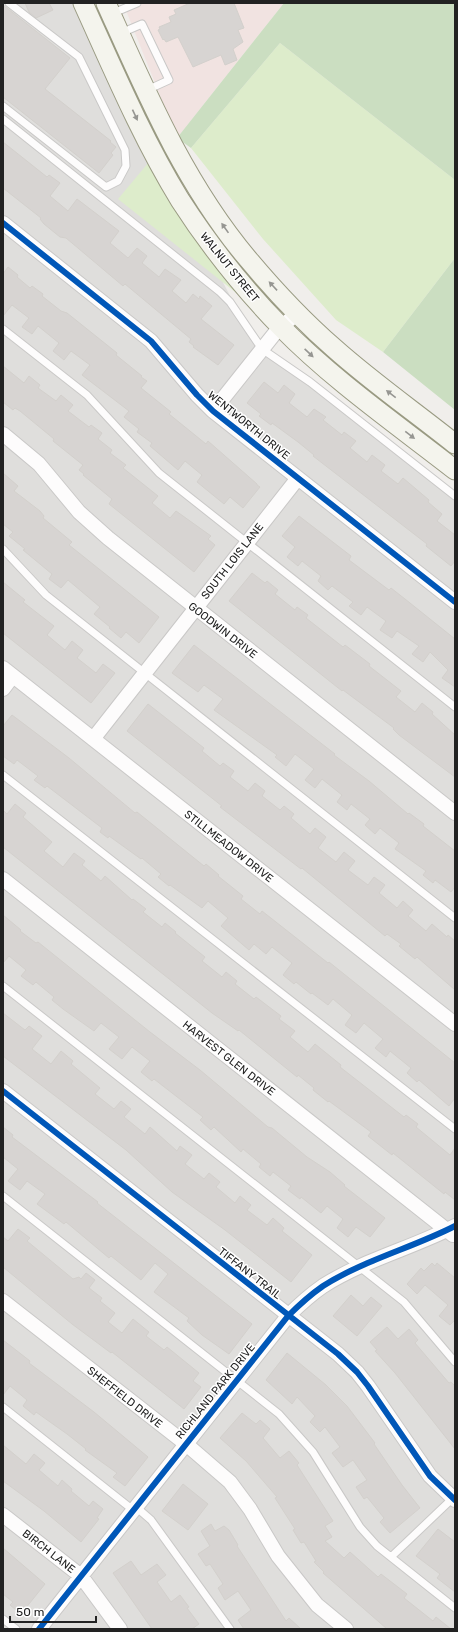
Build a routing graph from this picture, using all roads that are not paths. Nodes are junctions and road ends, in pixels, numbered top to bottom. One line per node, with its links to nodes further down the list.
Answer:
1 (9, 3): 8 (lane)
2 (83, 3): 6 (main road, WALNUT STREET)
3 (135, 3): 4 (lane)
4 (108, 9): 5 (main road, WALNUT STREET)
5 (120, 34): 7 (main road, WALNUT STREET); 7 (lane)
6 (98, 38): 7 (main road); 12 (main road, WALNUT STREET, one-way to 12)
7 (145, 91): 11 (main road, WALNUT STREET, one-way to 7)
8 (3, 106)
9 (3, 119): 14 (lane)
10 (3, 224): 15 (street, WENTWORTH DRIVE)
11 (297, 313): 12 (street); 17 (main road, WALNUT STREET, one-way to 11)
12 (281, 327): 14 (street); 18 (main road, WALNUT STREET, one-way to 18)
13 (3, 329): 21 (lane)
14 (262, 349): 15 (street); 20 (lane)
15 (213, 411): 19 (street, WENTWORTH DRIVE)
16 (3, 434): 24 (street, GOODWIN DRIVE)
17 (455, 444)
18 (455, 470)
19 (298, 478): 21 (street, SOUTH LOIS LANE); 23 (street, WENTWORTH DRIVE)
20 (455, 496)
21 (247, 543): 24 (street, SOUTH LOIS LANE); 28 (lane)
22 (3, 550): 26 (lane)
23 (455, 602)
24 (195, 608): 26 (street, SOUTH LOIS LANE); 31 (street, GOODWIN DRIVE)
25 (8, 673): 27 (street); 29 (street, STILLMEADOW DRIVE)
26 (144, 674): 29 (street, SOUTH LOIS LANE); 33 (lane)
27 (3, 689)
28 (455, 706)
29 (93, 739): 35 (street, STILLMEADOW DRIVE)
30 (3, 775): 37 (lane)
31 (455, 813)
32 (3, 879): 39 (street, HARVEST GLEN DRIVE)
33 (455, 918)
34 (3, 986): 40 (lane)
35 (455, 1024)
36 (3, 1091): 42 (street, TIFFANY TRAIL)
37 (455, 1129)
38 (3, 1196): 44 (lane)
39 (453, 1231): 40 (street, RICHLAND PARK DRIVE)
40 (362, 1267): 42 (street, RICHLAND PARK DRIVE); 43 (lane)
41 (3, 1301): 46 (street, SHEFFIELD DRIVE)
42 (288, 1316): 44 (street, RICHLAND PARK DRIVE); 47 (street, TIFFANY TRAIL)
43 (455, 1362)
44 (237, 1380): 46 (street, RICHLAND PARK DRIVE); 50 (lane)
45 (3, 1407): 48 (lane)
46 (186, 1444): 48 (street, RICHLAND PARK DRIVE); 58 (street, SHEFFIELD DRIVE)
47 (454, 1498): 50 (lane)
48 (135, 1508): 51 (street, RICHLAND PARK DRIVE); 57 (lane)
49 (3, 1515): 51 (street, BIRCH LANE)
50 (391, 1557): 52 (lane)
51 (80, 1576): 55 (street, RICHLAND PARK DRIVE); 56 (street, BIRCH LANE)
52 (455, 1608)
53 (3, 1619): 54 (lane)
54 (16, 1629)
55 (39, 1629)
56 (120, 1629)
57 (230, 1629)
58 (346, 1629)

